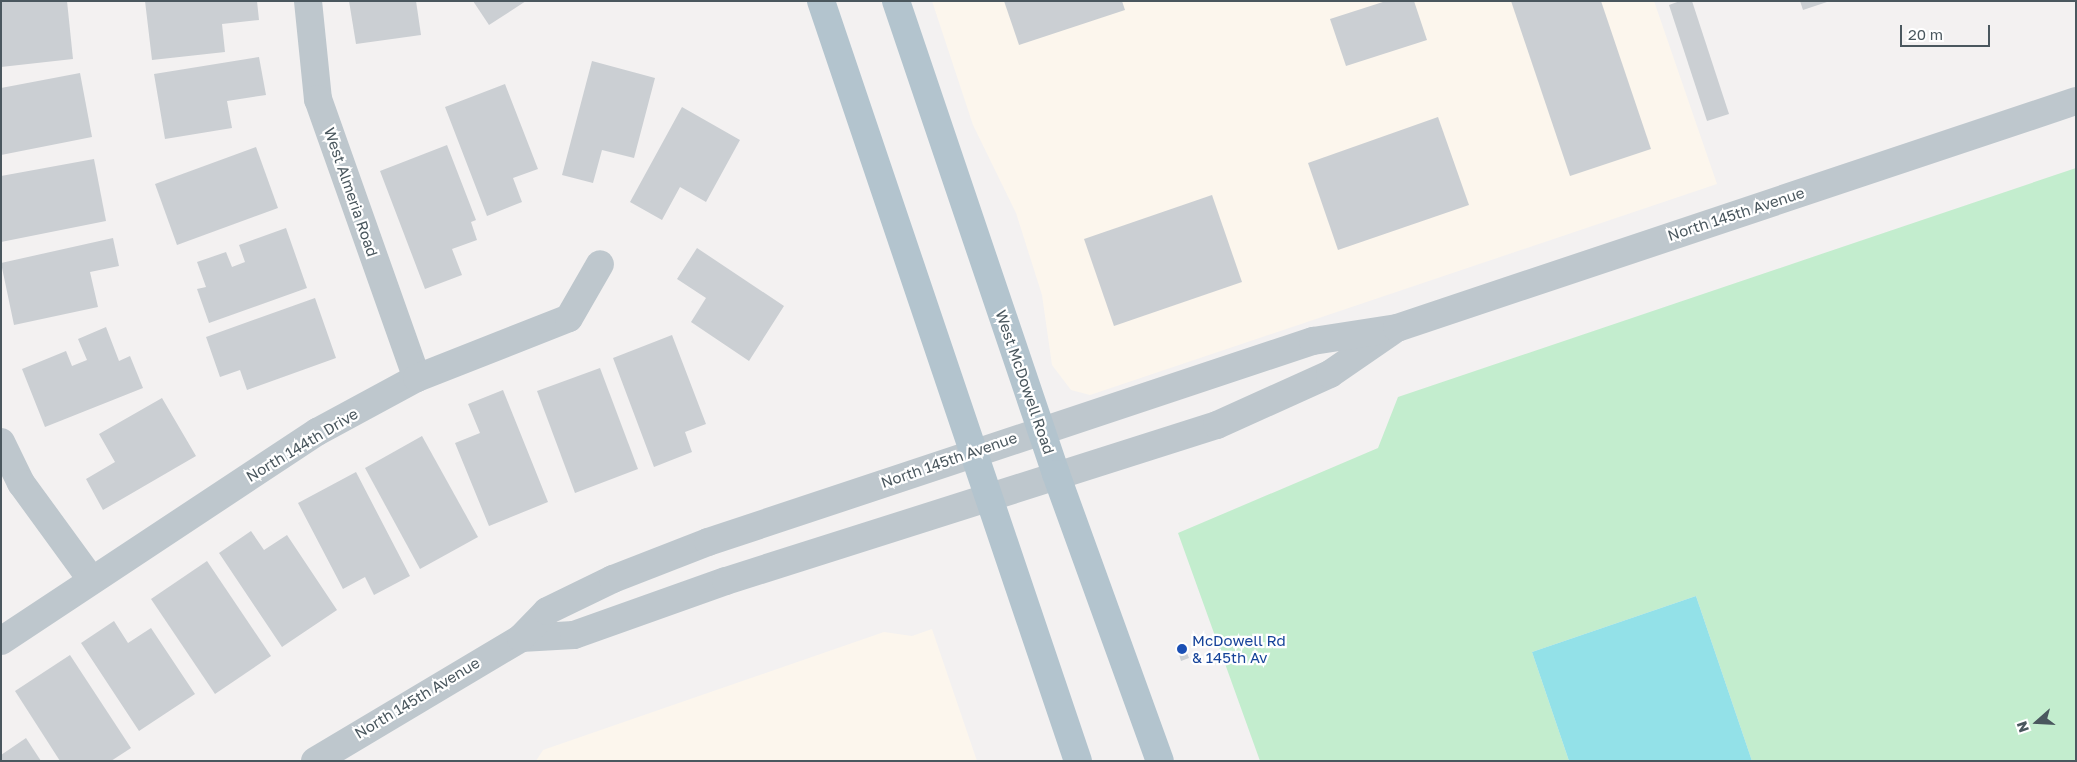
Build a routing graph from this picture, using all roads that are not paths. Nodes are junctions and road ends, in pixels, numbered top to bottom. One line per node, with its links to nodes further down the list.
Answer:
1 (308, 1): 7 (street, West Almeria Road)
2 (821, 1): 10 (main road)
3 (896, 1): 8 (main road, West McDowell Road)
4 (2076, 101): 6 (street, North 145th Avenue)
5 (600, 264): 7 (street, North 144th Drive)
6 (1397, 328): 8 (street, North 145th Avenue); 11 (street, North 145th Avenue)
7 (417, 378): 13 (street, North 144th Drive)
8 (1041, 429): 10 (street, North 145th Avenue); 11 (main road, West McDowell Road)
9 (1, 442): 13 (street)
10 (972, 453): 12 (main road); 14 (street, North 145th Avenue)
11 (1056, 474): 12 (street, North 145th Avenue); 18 (main road, West McDowell Road)
12 (987, 496): 14 (street, North 145th Avenue); 17 (main road)
13 (91, 579): 15 (street, North 144th Drive)
14 (521, 638): 16 (street, North 145th Avenue)
15 (1, 641)
16 (315, 761)
17 (1078, 761)
18 (1160, 761)

